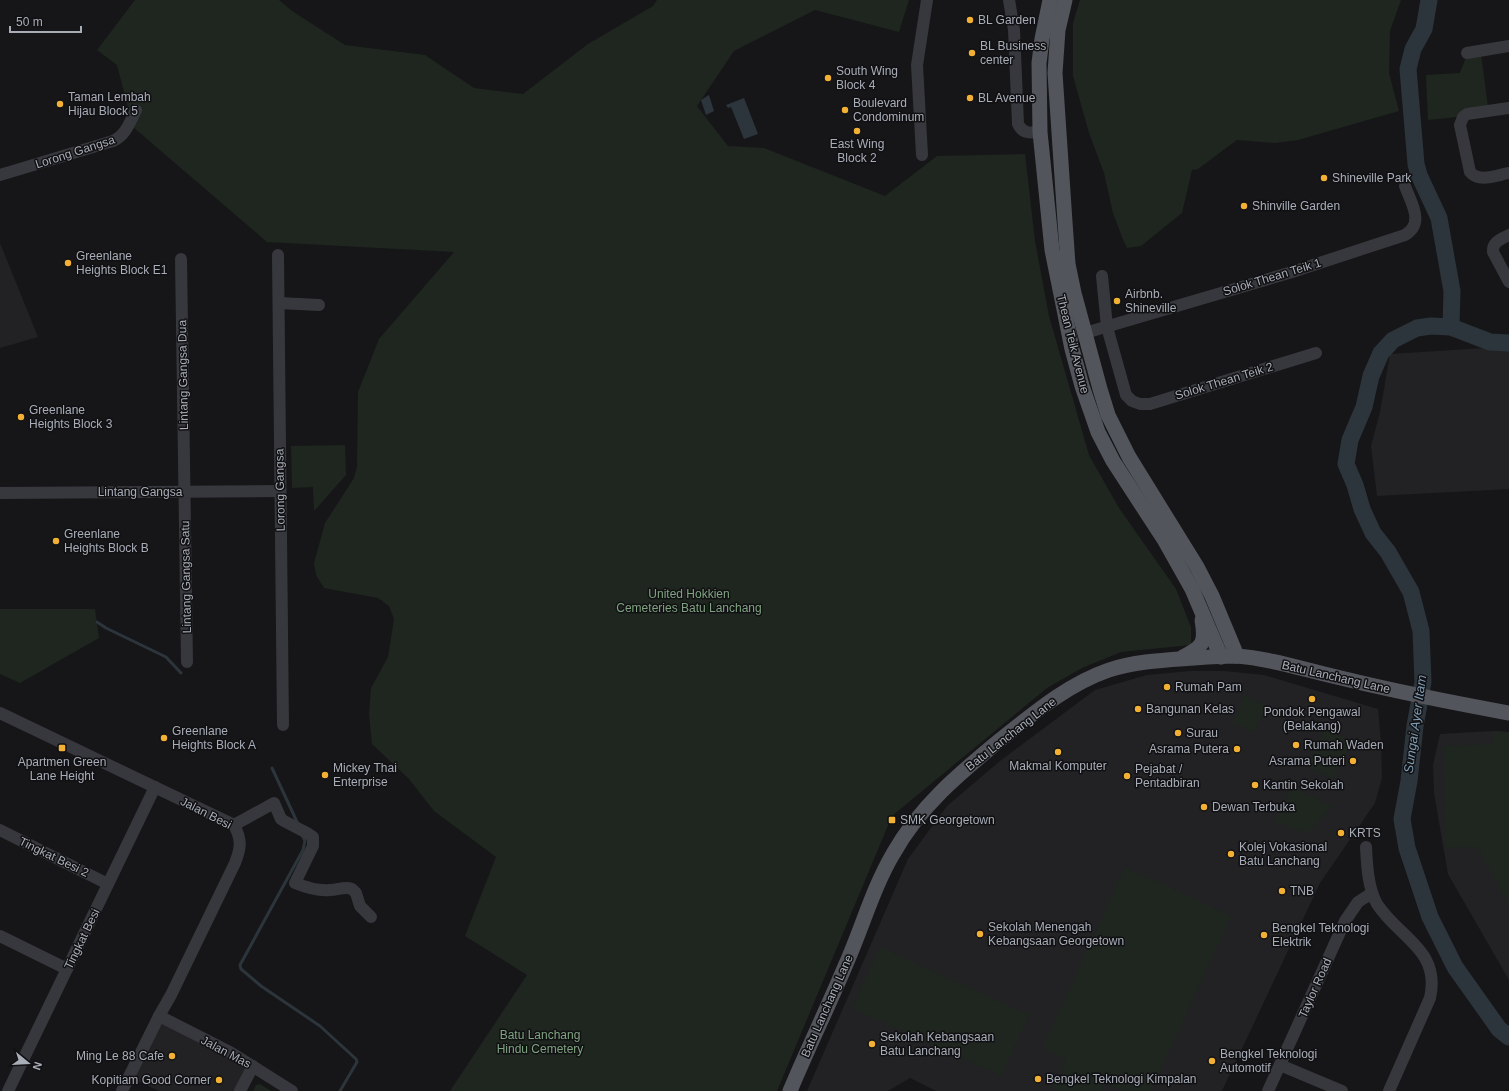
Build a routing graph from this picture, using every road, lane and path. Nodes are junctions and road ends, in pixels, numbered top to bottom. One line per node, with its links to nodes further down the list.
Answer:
1 (927, 0): 11 (street)
2 (1009, 0): 10 (street)
3 (1050, 0): 10 (main road, Thean Teik Avenue)
4 (1065, 0): 7 (main road, Thean Teik Avenue)
5 (1509, 46): 6 (street)
6 (1467, 53)
7 (1055, 73): 10 (main road); 15 (main road, Thean Teik Avenue)
8 (1509, 108): 12 (street)
9 (136, 110): 13 (street, Lorong Gangsa)
10 (1040, 132): 15 (main road); 29 (main road, Thean Teik Avenue)
11 (922, 155)
12 (1509, 173)
13 (0, 175)
14 (1405, 186): 23 (street, Solok Thean Teik 1)
15 (1062, 196): 24 (main road, Thean Teik Avenue)
16 (1509, 235): 20 (street)
17 (278, 255): 21 (street, Lorong Gangsa)
18 (181, 259): 27 (street, Lintang Gangsa Dua)
19 (1102, 276): 23 (street)
20 (1509, 282)
21 (279, 303): 22 (street); 26 (street, Lorong Gangsa)
22 (319, 305)
23 (1107, 327): 24 (street, Solok Thean Teik 1); 25 (street, Solok Thean Teik 2)
24 (1085, 334): 30 (main road, Thean Teik Avenue)
25 (1316, 353)
26 (280, 491): 27 (street, Lintang Gangsa); 36 (street, Lorong Gangsa)
27 (184, 492): 28 (street, Lintang Gangsa); 33 (street, Lintang Gangsa Satu)
28 (0, 493)
29 (1200, 605): 31 (main road, Thean Teik Avenue); 32 (main road)
30 (1237, 656): 31 (main road, Batu Lanchang Lane); 35 (main road, Batu Lanchang Lane)
31 (1221, 657): 32 (main road, Batu Lanchang Lane)
32 (1178, 659): 55 (main road, Batu Lanchang Lane)
33 (187, 662)
34 (0, 713): 37 (street, Jalan Besi)
35 (1509, 713)
36 (283, 725)
37 (155, 787): 38 (street, Jalan Besi); 41 (street, Tingkat Besi)
38 (234, 825): 43 (street); 46 (street, Jalan Besi)
39 (0, 830): 41 (street, Tingkat Besi 2)
40 (1366, 847): 42 (street)
41 (108, 884): 45 (street, Tingkat Besi)
42 (1372, 893): 49 (street, Taylor Road); 58 (street)
43 (371, 917)
44 (0, 936): 45 (street)
45 (67, 969): 51 (street, Tingkat Besi)
46 (171, 995): 47 (street, Jalan Besi); 48 (street)
47 (159, 1016): 48 (street, Jalan Mas); 52 (street, Jalan Besi)
48 (176, 1025): 50 (street, Jalan Mas)
49 (1280, 1065): 56 (street, Taylor Road); 57 (street)
50 (252, 1066): 53 (street); 54 (street, Jalan Mas)
51 (8, 1091)
52 (122, 1091)
53 (240, 1091)
54 (292, 1091)
55 (790, 1091)
56 (1268, 1091)
57 (1342, 1091)
58 (1389, 1091)

